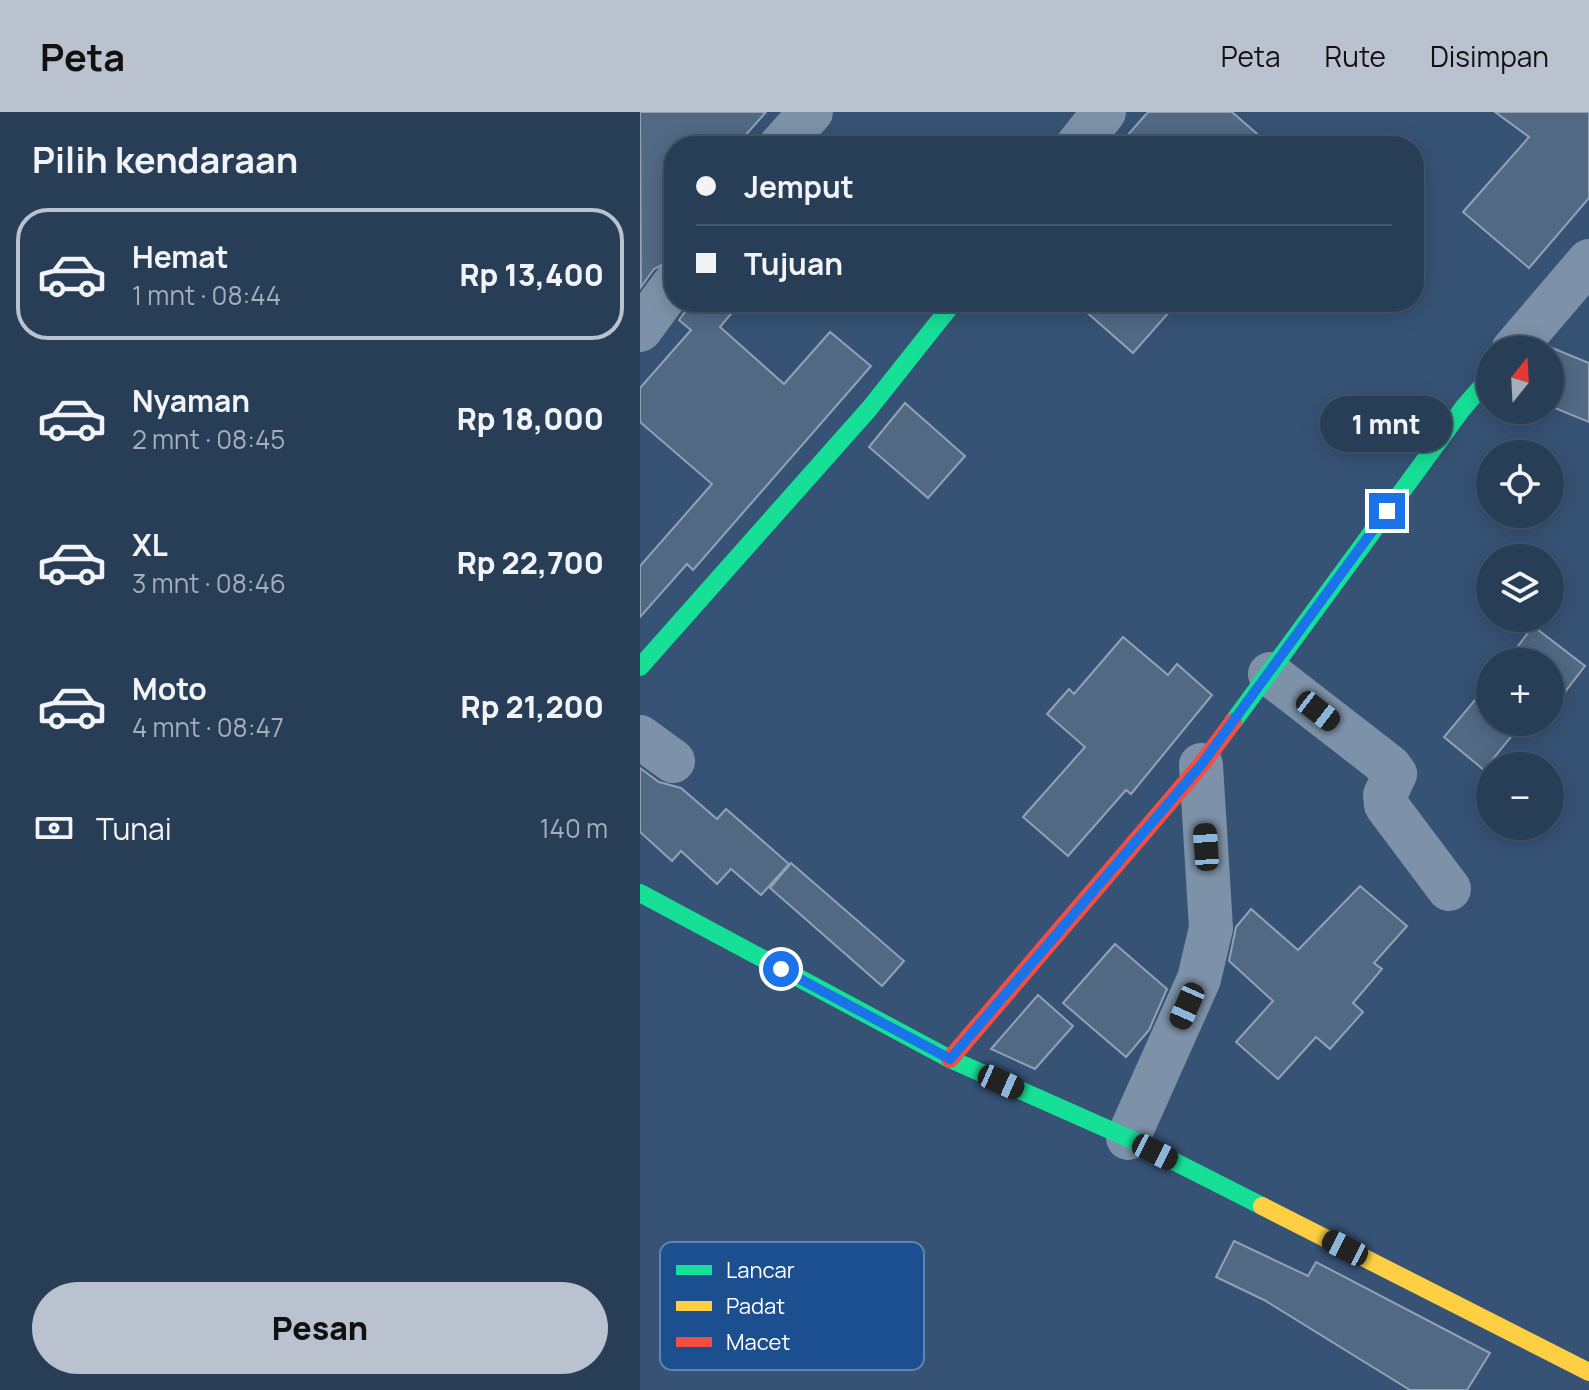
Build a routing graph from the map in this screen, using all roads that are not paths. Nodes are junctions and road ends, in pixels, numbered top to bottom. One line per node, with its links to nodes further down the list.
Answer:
1 (811, 112): 3 (street)
2 (1104, 112): 4 (street)
3 (789, 136)
4 (1085, 136)
5 (1589, 261): 9 (street)
6 (664, 298): 8 (street)
7 (946, 312): 11 (street)
8 (640, 330)
9 (1525, 336)
10 (1476, 396): 12 (street)
11 (640, 667)
12 (1270, 674): 13 (street); 14 (street)
13 (1201, 765): 16 (street); 17 (street)
14 (1449, 889)
15 (640, 893): 16 (street)
16 (950, 1059): 17 (street)
17 (1128, 1138): 18 (street)
18 (1589, 1372)

